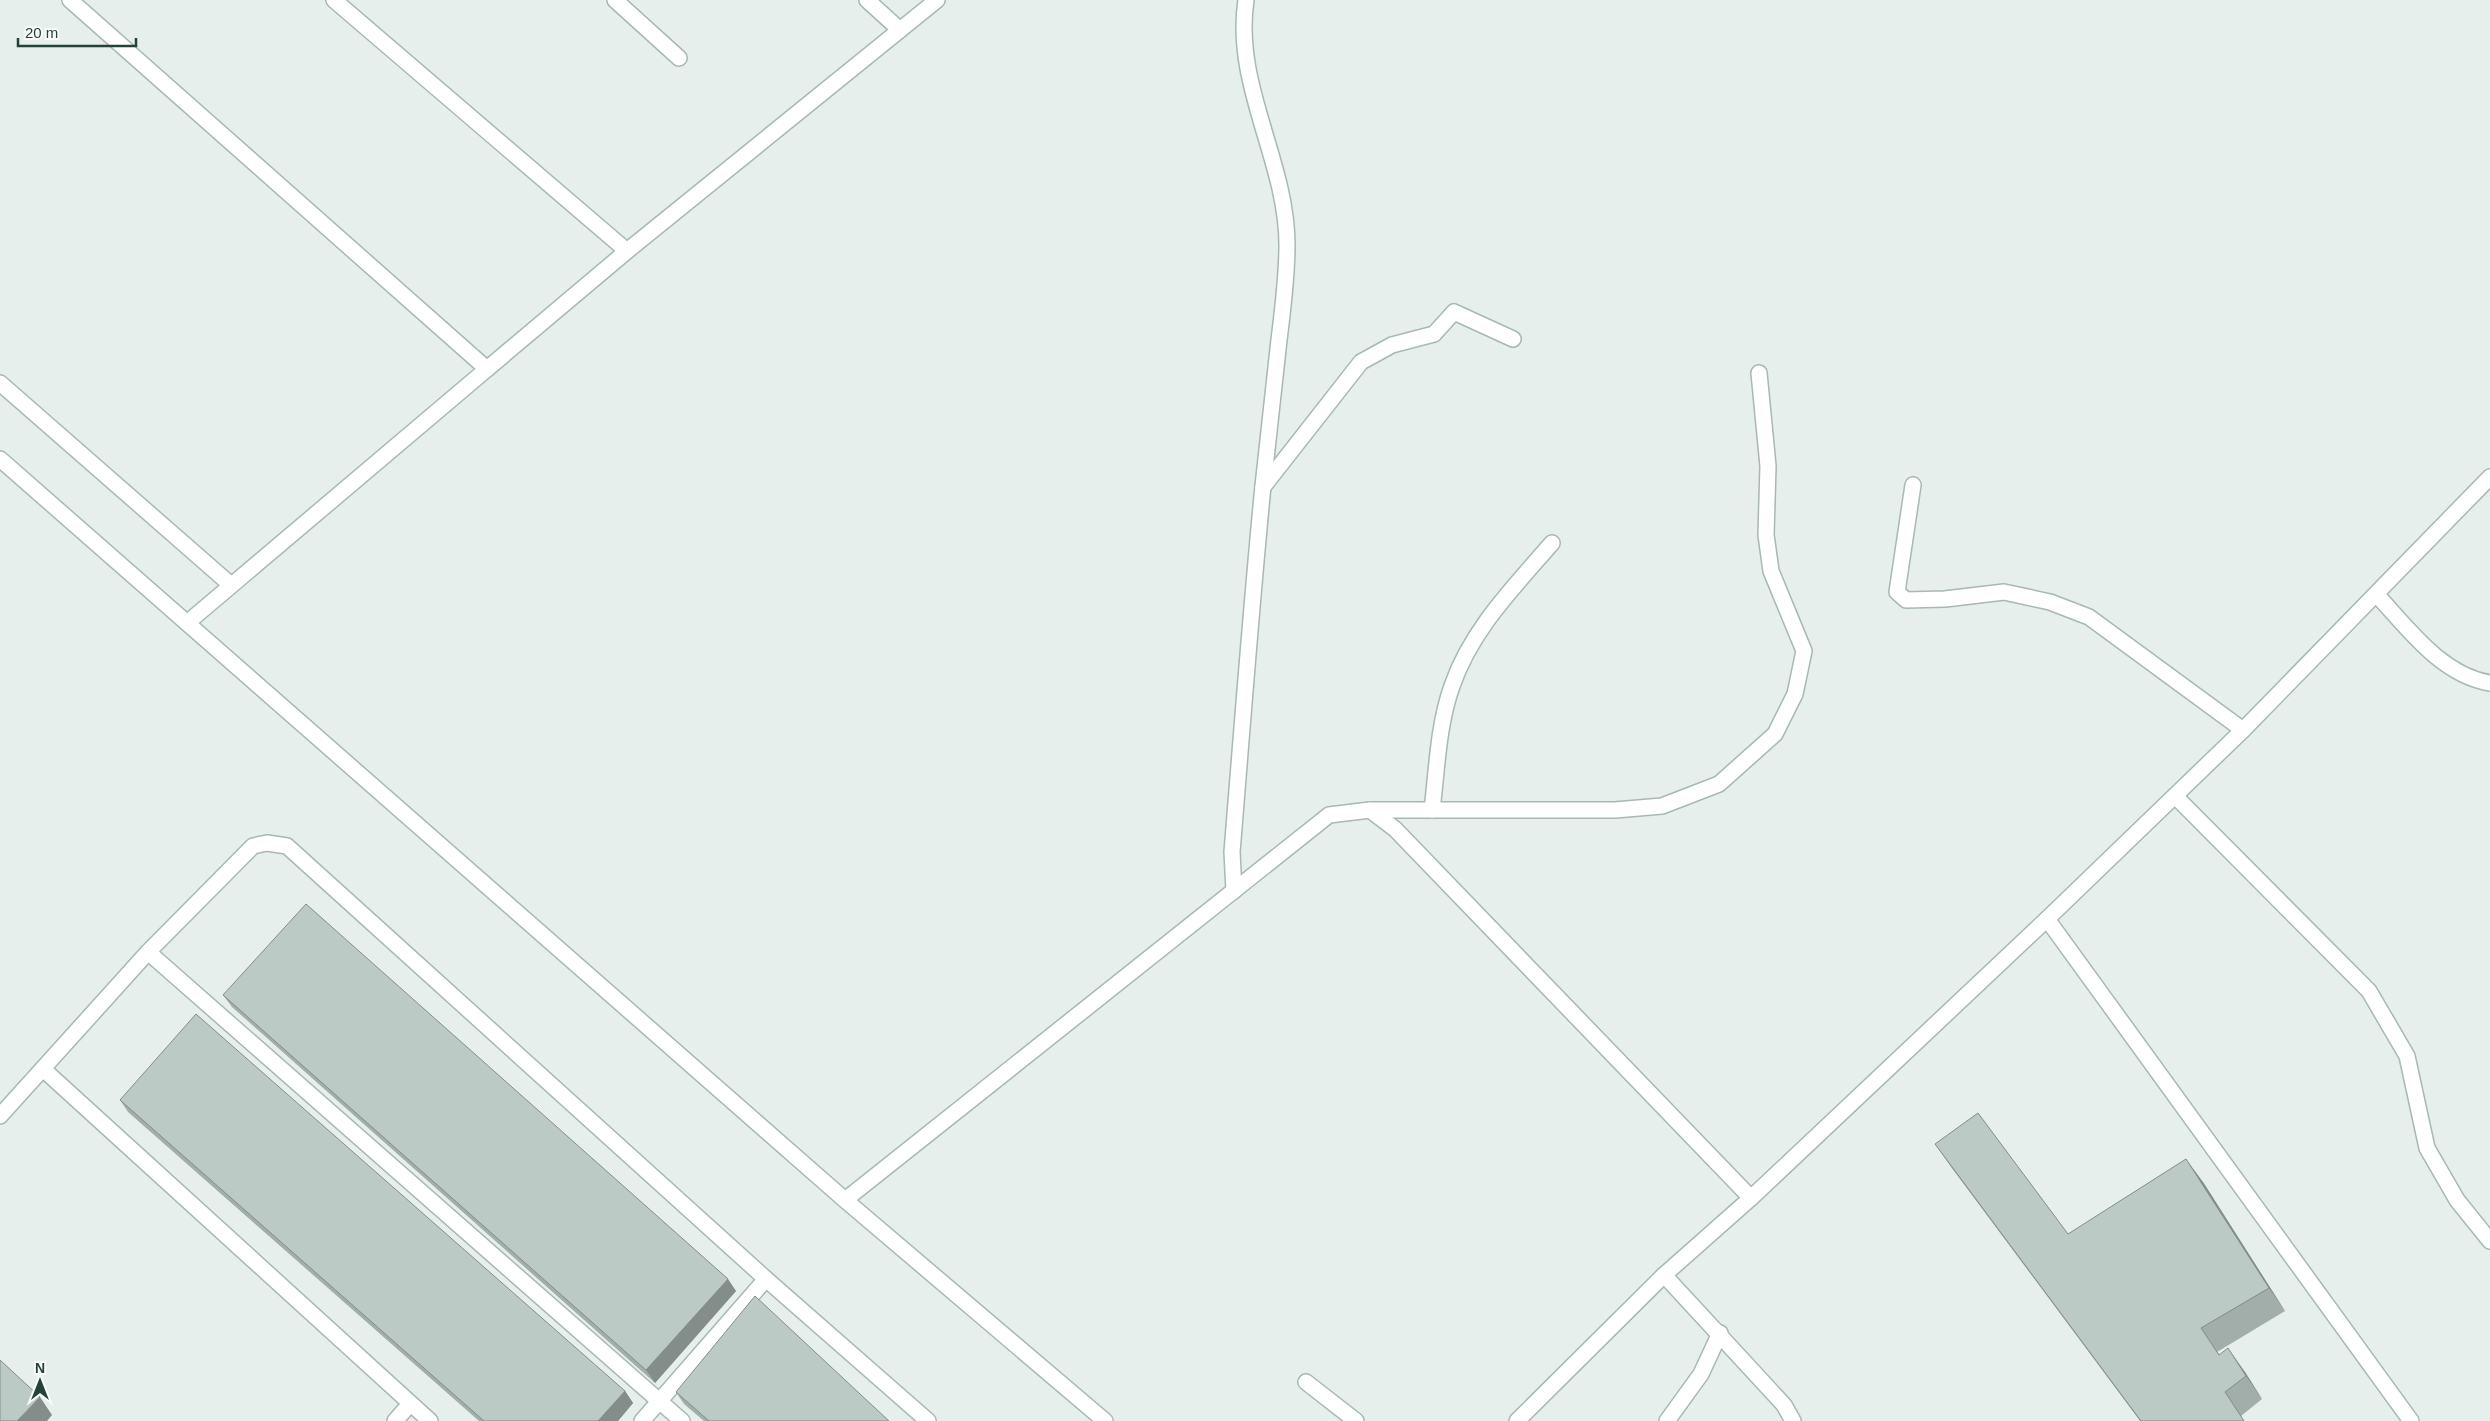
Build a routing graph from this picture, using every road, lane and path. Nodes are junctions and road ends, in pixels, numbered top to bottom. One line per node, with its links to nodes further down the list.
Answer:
1 (70, 0): 11 (street)
2 (334, 0): 9 (street)
3 (615, 0): 8 (street)
4 (867, 0): 7 (street)
5 (937, 0): 7 (street)
6 (1246, 0): 17 (street)
7 (900, 30): 9 (street)
8 (679, 58)
9 (627, 251): 11 (street)
10 (1513, 339): 17 (street)
11 (487, 369): 19 (street)
12 (1759, 373): 26 (street)
13 (0, 383): 19 (street)
14 (0, 458): 21 (street)
15 (2490, 477): 20 (street)
16 (1914, 485): 23 (street)
17 (1263, 487): 27 (street)
18 (1552, 543): 26 (street)
19 (231, 586): 21 (street)
20 (2376, 594): 22 (street); 23 (street)
21 (187, 623): 33 (street)
22 (2490, 683)
23 (2243, 730): 24 (street)
24 (2175, 796): 28 (street); 34 (street)
25 (1370, 810): 26 (street); 27 (street); 32 (street)
26 (1432, 810)
27 (1234, 892): 33 (street)
28 (2047, 919): 32 (street); 51 (street)
29 (148, 952): 30 (street); 36 (street); 39 (street)
30 (43, 1069): 31 (street); 40 (street)
31 (0, 1116)
32 (1751, 1198): 35 (street)
33 (845, 1200): 46 (street)
34 (2490, 1241)
35 (1664, 1274): 37 (street); 48 (street)
36 (766, 1279): 39 (street); 45 (street)
37 (1720, 1333): 49 (street); 50 (street)
38 (1306, 1382): 47 (street)
39 (658, 1401): 43 (street); 44 (street)
40 (410, 1404): 41 (street); 42 (street)
41 (395, 1421)
42 (430, 1421)
43 (642, 1421)
44 (682, 1421)
45 (928, 1421)
46 (1105, 1421)
47 (1356, 1421)
48 (1517, 1421)
49 (1667, 1421)
50 (1793, 1421)
51 (2411, 1421)

